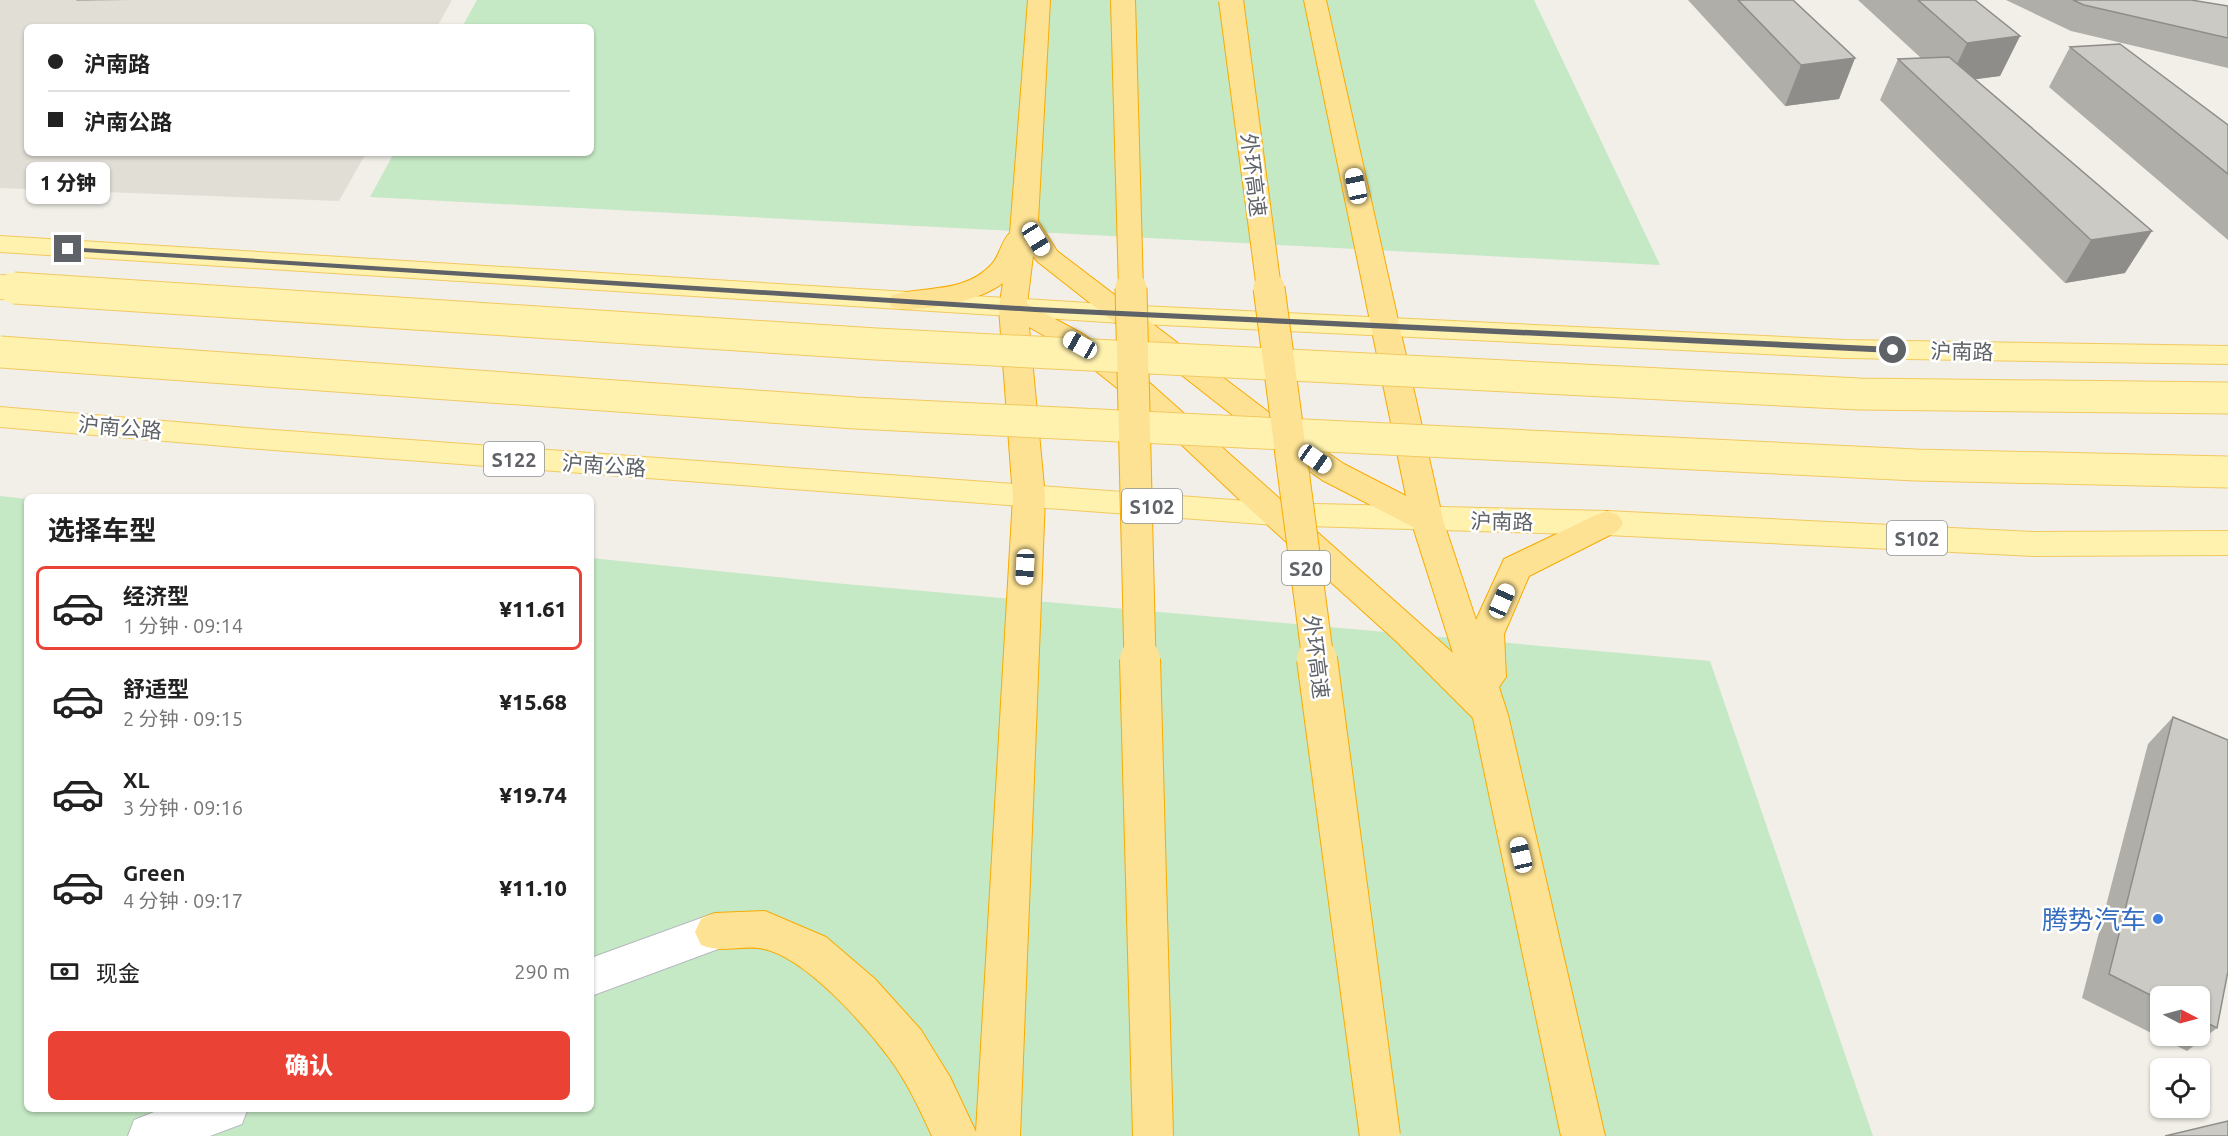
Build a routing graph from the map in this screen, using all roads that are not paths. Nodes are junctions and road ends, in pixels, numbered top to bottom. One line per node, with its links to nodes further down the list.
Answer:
1 (1039, 0): 5 (highway)
2 (1123, 0): 29 (highway, bridge)
3 (1231, 0): 30 (highway, 外环高速 / S20, bridge)
4 (1315, 0): 11 (highway)
5 (1025, 221): 8 (highway); 9 (highway); 10 (highway)
6 (0, 244): 8 (main road)
7 (0, 287): 14 (main road, bridge)
8 (902, 301): 9 (main road)
9 (1013, 308): 10 (main road, 沪南路); 17 (highway); 18 (highway)
10 (1121, 314): 11 (main road, 沪南路); 19 (highway)
11 (1386, 325): 13 (main road, 沪南路); 19 (highway)
12 (0, 352): 16 (main road, bridge)
13 (2228, 355)
14 (2228, 398)
15 (0, 417): 17 (main road, 沪南公路 / S122)
16 (2228, 472)
17 (1029, 497): 18 (main road, 沪南路 / S102); 28 (highway)
18 (1274, 514): 19 (main road, 沪南路 / S102); 22 (highway)
19 (1427, 520): 20 (main road, 沪南路 / S102); 22 (highway)
20 (1607, 523): 21 (main road, 沪南路 / S102); 22 (highway)
21 (2228, 543)
22 (1490, 715): 31 (highway)
23 (715, 932): 24 (street); 27 (highway)
24 (594, 976)
25 (215, 1112): 26 (street)
26 (150, 1136)
27 (955, 1136)
28 (998, 1136)
29 (1153, 1136)
30 (1380, 1136)
31 (1583, 1136)

